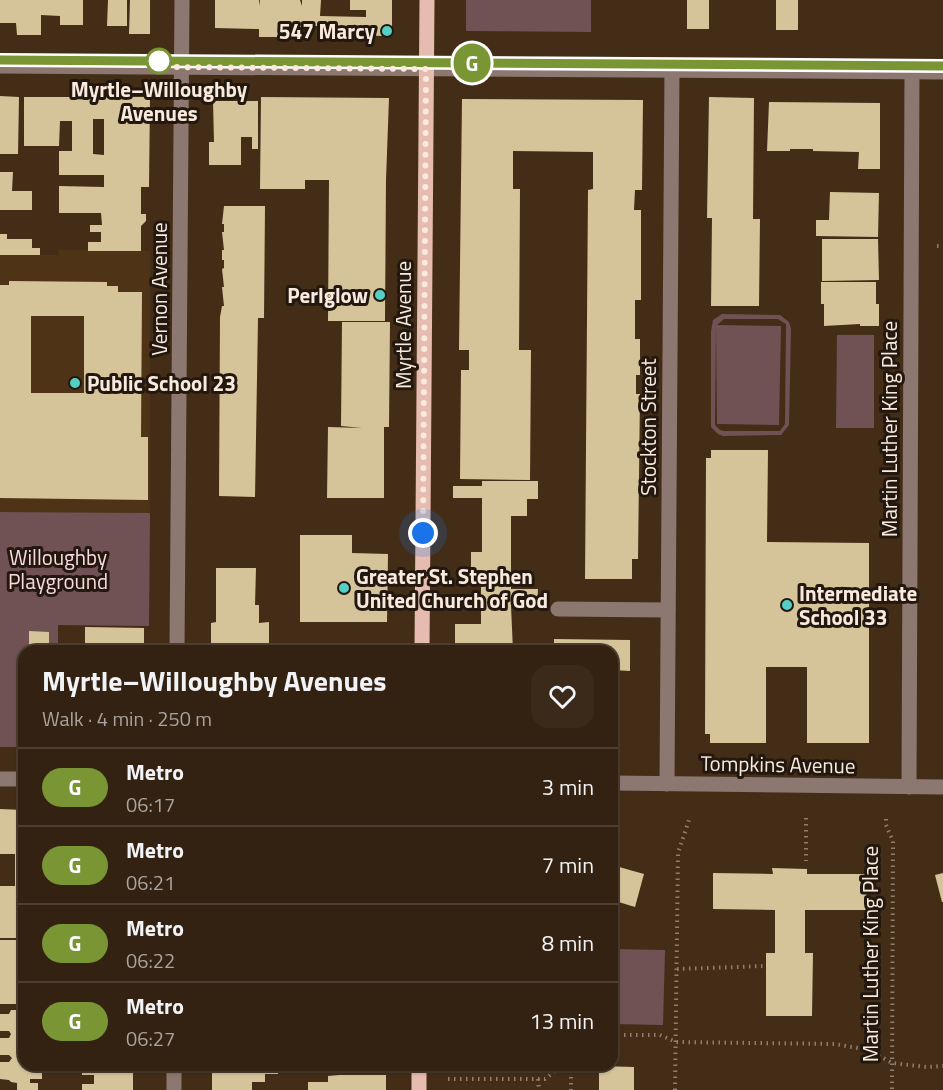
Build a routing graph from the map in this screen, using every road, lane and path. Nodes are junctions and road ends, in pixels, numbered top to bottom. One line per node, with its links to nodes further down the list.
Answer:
1 (182, 0): 4 (street, Vernon Avenue)
2 (427, 0): 5 (main road, Myrtle Avenue)
3 (0, 66): 4 (street)
4 (182, 67): 5 (street); 13 (street, Vernon Avenue)
5 (426, 69): 6 (street); 14 (main road, Myrtle Avenue)
6 (672, 70): 7 (street); 12 (street, Stockton Street)
7 (912, 72): 8 (street); 19 (street, Martin Luther King Place)
8 (943, 72)
9 (937, 246): 10 (path)
10 (943, 246)
11 (558, 609): 12 (street)
12 (668, 610): 18 (street, Stockton Street)
13 (177, 645)
14 (422, 645)
15 (0, 779): 16 (street)
16 (18, 779)
17 (618, 783): 18 (street, Tompkins Avenue)
18 (667, 784): 19 (street, Tompkins Avenue)
19 (909, 787): 20 (street, Tompkins Avenue)
20 (943, 787)
21 (690, 817): 26 (path)
22 (806, 818): 24 (path)
23 (886, 819): 29 (path, Martin Luther King Place)
24 (806, 861)
25 (766, 966): 26 (path)
26 (676, 969): 28 (path)
27 (618, 1035): 28 (path)
28 (676, 1042): 29 (path); 41 (path)
29 (892, 1063): 30 (path); 42 (path, Martin Luther King Place)
30 (943, 1066)
31 (174, 1071): 37 (street)
32 (419, 1071): 38 (main road)
33 (552, 1071): 36 (path)
34 (571, 1071): 40 (path)
35 (447, 1078): 36 (path)
36 (538, 1079): 39 (path)
37 (174, 1090)
38 (419, 1090)
39 (538, 1090)
40 (571, 1090)
41 (675, 1090)
42 (892, 1090)

